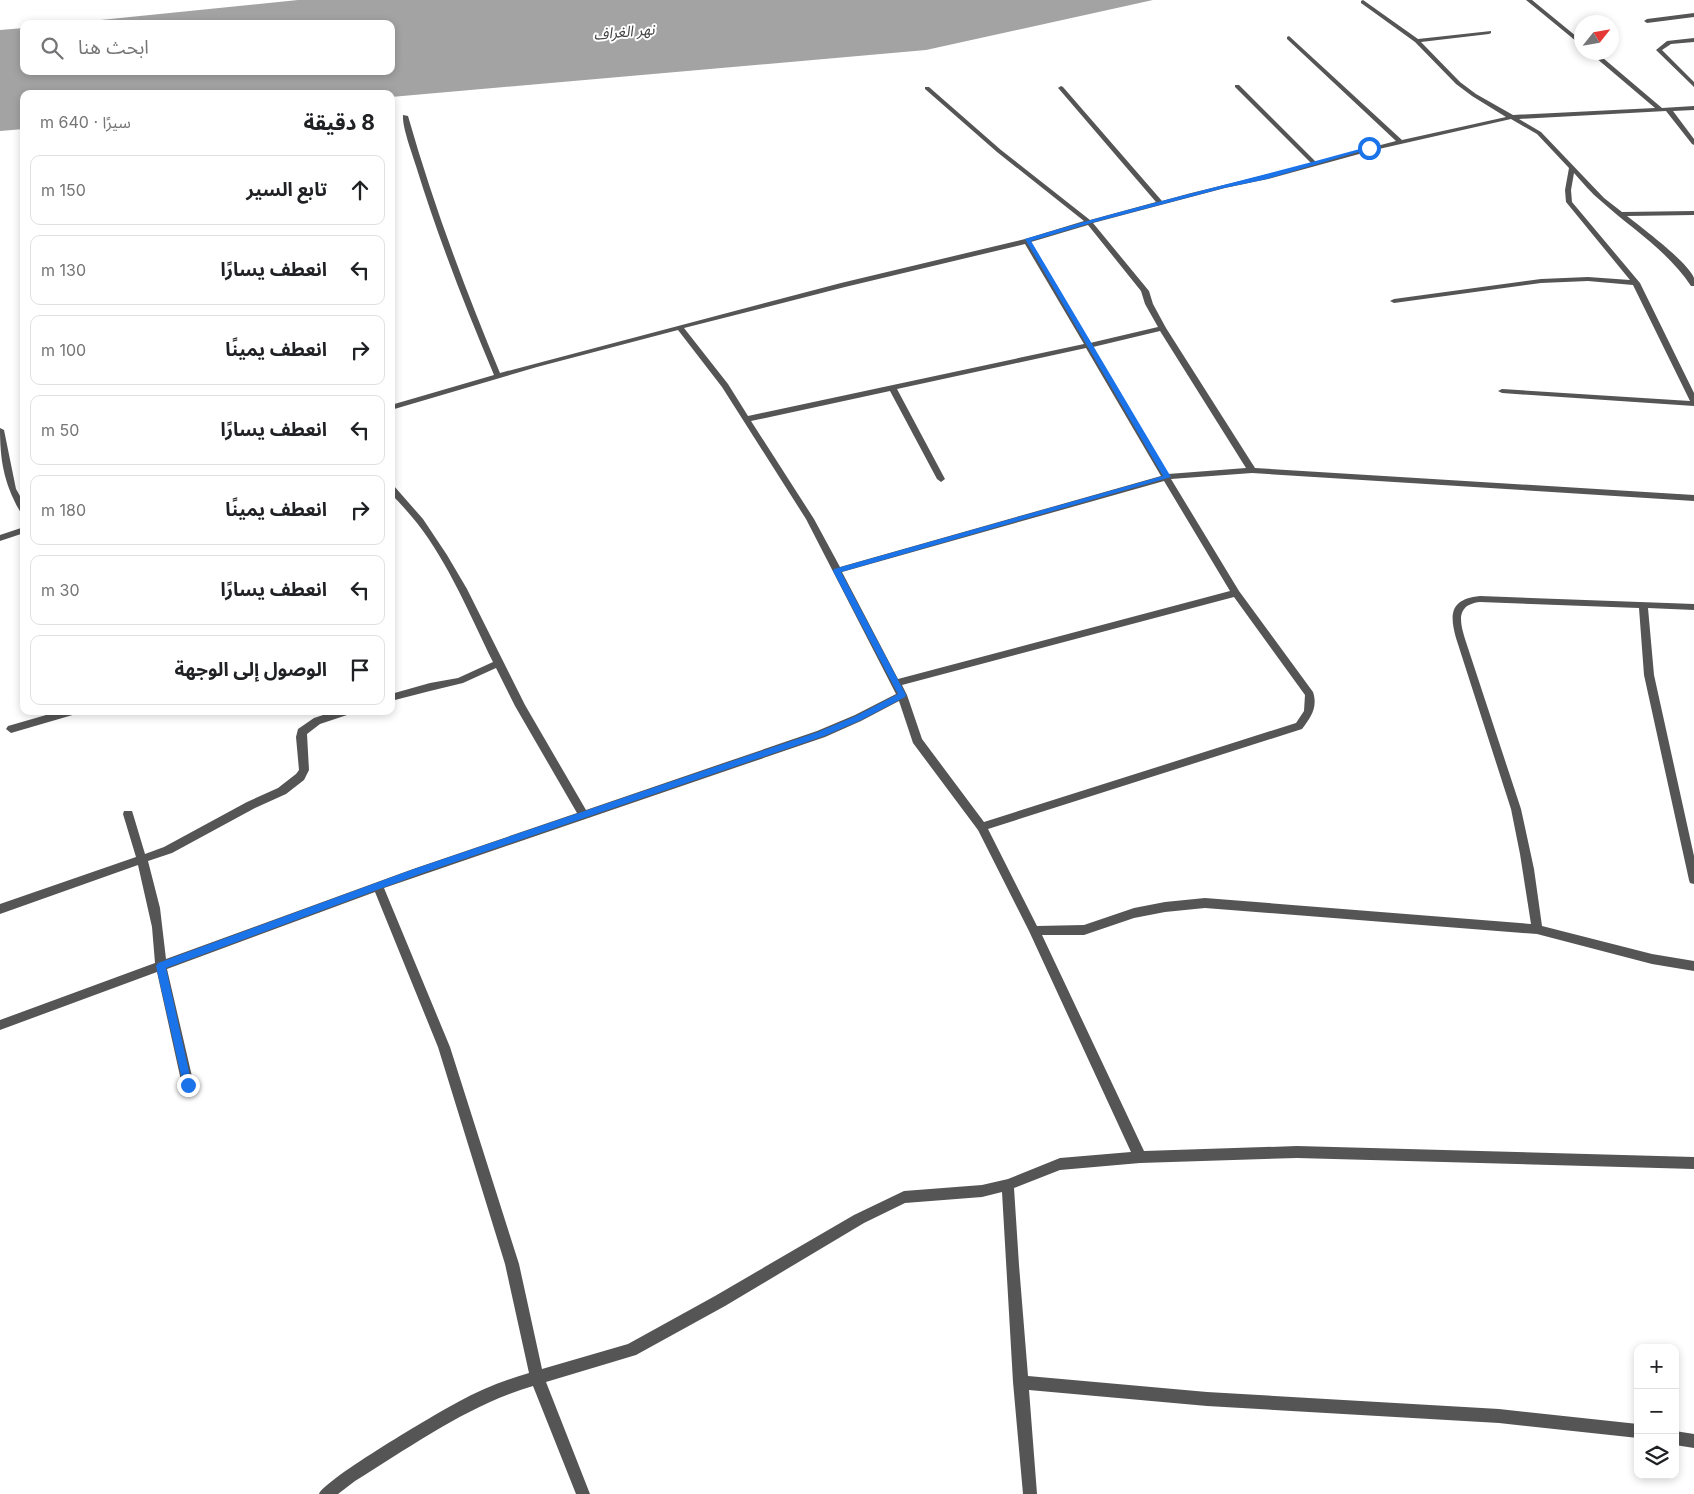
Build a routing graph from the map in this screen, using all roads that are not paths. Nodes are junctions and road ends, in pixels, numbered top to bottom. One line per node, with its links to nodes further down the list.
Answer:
1 (1529, 0): 6 (street)
2 (1363, 2): 9 (street)
3 (1694, 15): 4 (street)
4 (1647, 21)
5 (1489, 32): 9 (street)
6 (1574, 37)
7 (1289, 38): 19 (street)
8 (1694, 40): 11 (street)
9 (1417, 41): 18 (street)
10 (1602, 60): 16 (street)
11 (1694, 85)
12 (1237, 86): 21 (street)
13 (927, 88): 26 (street)
14 (1061, 88): 23 (street)
15 (1694, 108): 16 (street)
16 (1664, 110): 18 (street); 20 (street)
17 (405, 116): 34 (street)
18 (1513, 117): 19 (street); 22 (street)
19 (1401, 142): 21 (street)
20 (1694, 143)
21 (1315, 164): 23 (street)
22 (1571, 169): 25 (street); 28 (street)
23 (1161, 204): 26 (street)
24 (1694, 213): 25 (street)
25 (1621, 214): 29 (street)
26 (1089, 222): 27 (street); 32 (street)
27 (1027, 240): 31 (street); 33 (street)
28 (1636, 283): 30 (street); 37 (street)
29 (1694, 284)
30 (1394, 302)
31 (680, 328): 34 (street); 39 (street)
32 (1162, 328): 33 (street); 41 (street)
33 (1089, 346): 35 (street); 42 (street)
34 (498, 376): 38 (street)
35 (892, 388): 39 (street); 43 (street)
36 (1502, 391): 37 (street)
37 (1694, 403)
38 (395, 407)
39 (747, 419): 49 (street)
40 (0, 430): 46 (street)
41 (1252, 470): 42 (street); 45 (street)
42 (1167, 477): 49 (street); 50 (street)
43 (941, 479)
44 (395, 493): 53 (street)
45 (1694, 498)
46 (20, 504)
47 (20, 531): 48 (street)
48 (0, 538)
49 (837, 571): 54 (street)
50 (1236, 593): 54 (street); 62 (street)
51 (1643, 605): 52 (street); 64 (street); 67 (street)
52 (1694, 607)
53 (499, 663): 56 (street); 61 (street)
54 (896, 683): 55 (street)
55 (902, 695): 61 (street); 62 (street)
56 (395, 697)
57 (59, 715): 59 (street)
58 (335, 715): 63 (street)
59 (11, 729)
60 (128, 814): 63 (street)
61 (583, 815): 65 (street)
62 (982, 826): 68 (street)
63 (142, 859): 66 (street); 69 (street)
64 (1694, 880)
65 (378, 886): 69 (street); 76 (street)
66 (0, 909)
67 (1537, 929): 68 (street); 70 (street)
68 (1034, 931): 73 (street)
69 (161, 966): 71 (street); 72 (street)
70 (1694, 966)
71 (0, 1025)
72 (188, 1085)
73 (1140, 1157): 74 (street); 75 (street)
74 (1694, 1163)
75 (1008, 1185): 76 (street); 77 (street)
76 (537, 1377): 81 (street); 82 (street)
77 (1020, 1382): 78 (street); 83 (street)
78 (1634, 1431)
79 (1679, 1439): 80 (street)
80 (1694, 1441)
81 (326, 1494)
82 (583, 1494)
83 (1030, 1494)

